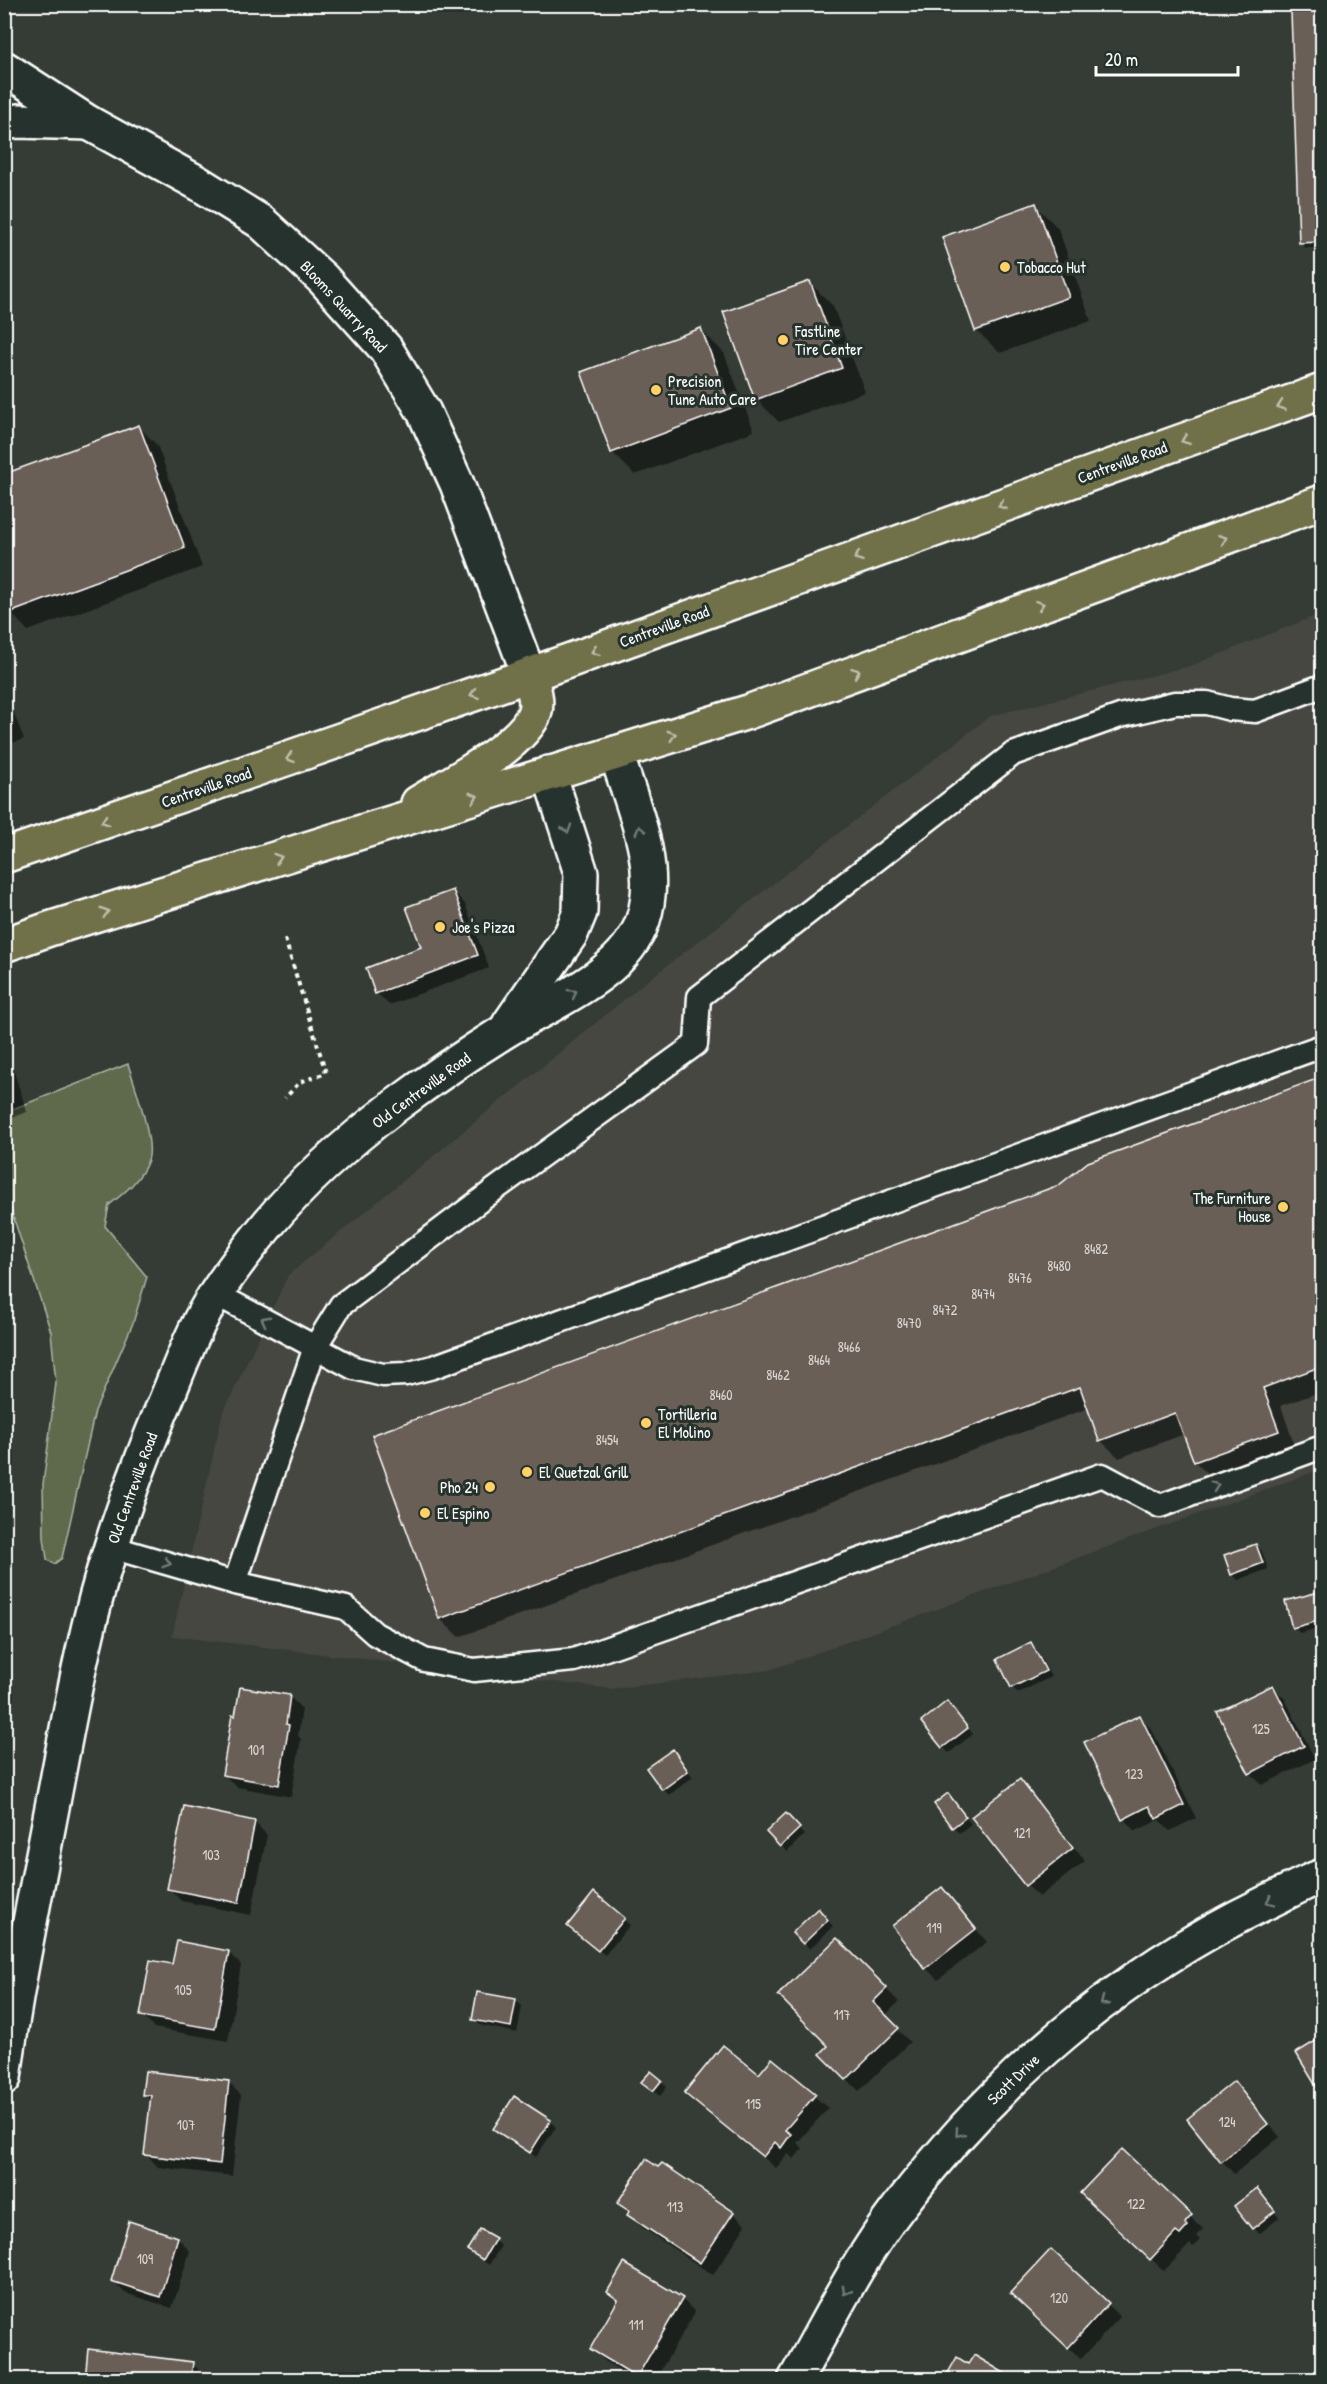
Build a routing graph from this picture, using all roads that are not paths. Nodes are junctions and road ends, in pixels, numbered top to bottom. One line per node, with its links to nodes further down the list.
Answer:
1 (4, 68): 3 (street, Blooms Quarry Road)
2 (4, 123): 3 (street)
3 (89, 123): 6 (street, Blooms Quarry Road)
4 (1323, 391): 6 (highway, Centreville Road, one-way to 6)
5 (1323, 502): 8 (highway, one-way to 5)
6 (529, 675): 10 (highway); 11 (highway, Centreville Road, one-way to 11)
7 (1323, 686): 16 (lane)
8 (616, 753): 9 (highway); 13 (street, Old Centreville Road, one-way to 8)
9 (549, 773): 10 (highway, one-way to 9); 13 (street, Old Centreville Road, one-way to 13)
10 (378, 827): 12 (highway, one-way to 10)
11 (4, 856)
12 (4, 945)
13 (503, 1032): 15 (street, Old Centreville Road)
14 (1323, 1046): 16 (lane)
15 (216, 1294): 16 (lane, one-way to 15); 18 (street, Old Centreville Road)
16 (315, 1347): 19 (lane)
17 (1323, 1447): 19 (lane, one-way to 17)
18 (111, 1547): 19 (lane, one-way to 19); 21 (street, Old Centreville Road)
19 (235, 1583)
20 (1323, 1876): 22 (street, Scott Drive, one-way to 22)
21 (4, 2078)
22 (795, 2379)

